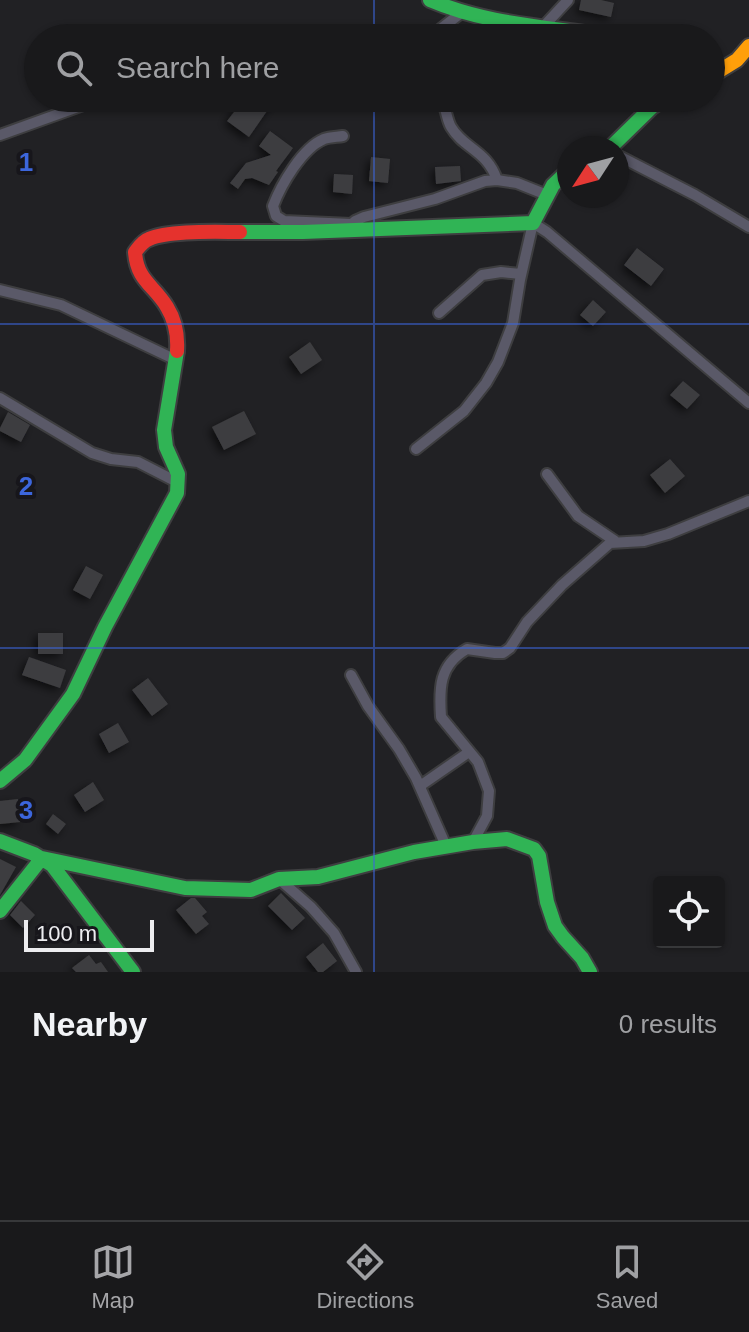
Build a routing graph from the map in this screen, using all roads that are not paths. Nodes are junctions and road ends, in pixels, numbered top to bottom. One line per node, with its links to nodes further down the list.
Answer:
1 (430, 0): 3 (main road)
2 (568, 0): 6 (street)
3 (461, 13): 4 (street); 5 (main road)
4 (447, 24)
5 (529, 24)
6 (546, 24)
7 (749, 46): 8 (main road)
8 (725, 67)
9 (62, 112): 12 (street)
10 (446, 112): 16 (street)
11 (647, 112): 14 (main road)
12 (0, 135)
13 (343, 136): 20 (street)
14 (622, 136)
15 (629, 161): 21 (street)
16 (497, 180): 18 (street); 20 (street)
17 (557, 181): 18 (main road)
18 (547, 195): 19 (main road)
19 (533, 223): 20 (main road); 22 (street); 27 (street)
20 (349, 227): 25 (main road)
21 (749, 227)
22 (521, 274): 24 (street); 28 (street)
23 (0, 290): 25 (street)
24 (439, 313)
25 (176, 360): 30 (main road)
26 (0, 398): 30 (street)
27 (749, 403)
28 (416, 449)
29 (547, 474): 32 (street)
30 (179, 483): 35 (main road)
31 (749, 501): 32 (street)
32 (615, 541): 34 (street)
33 (351, 675): 36 (street)
34 (469, 752): 36 (street); 38 (street)
35 (0, 781)
36 (420, 786): 39 (street)
37 (0, 841): 40 (main road)
38 (473, 842): 39 (main road); 45 (main road)
39 (446, 846): 41 (main road)
40 (42, 858): 41 (main road); 42 (main road); 43 (main road)
41 (279, 879): 44 (street)
42 (0, 911)
43 (133, 972)
44 (356, 972)
45 (590, 972)

